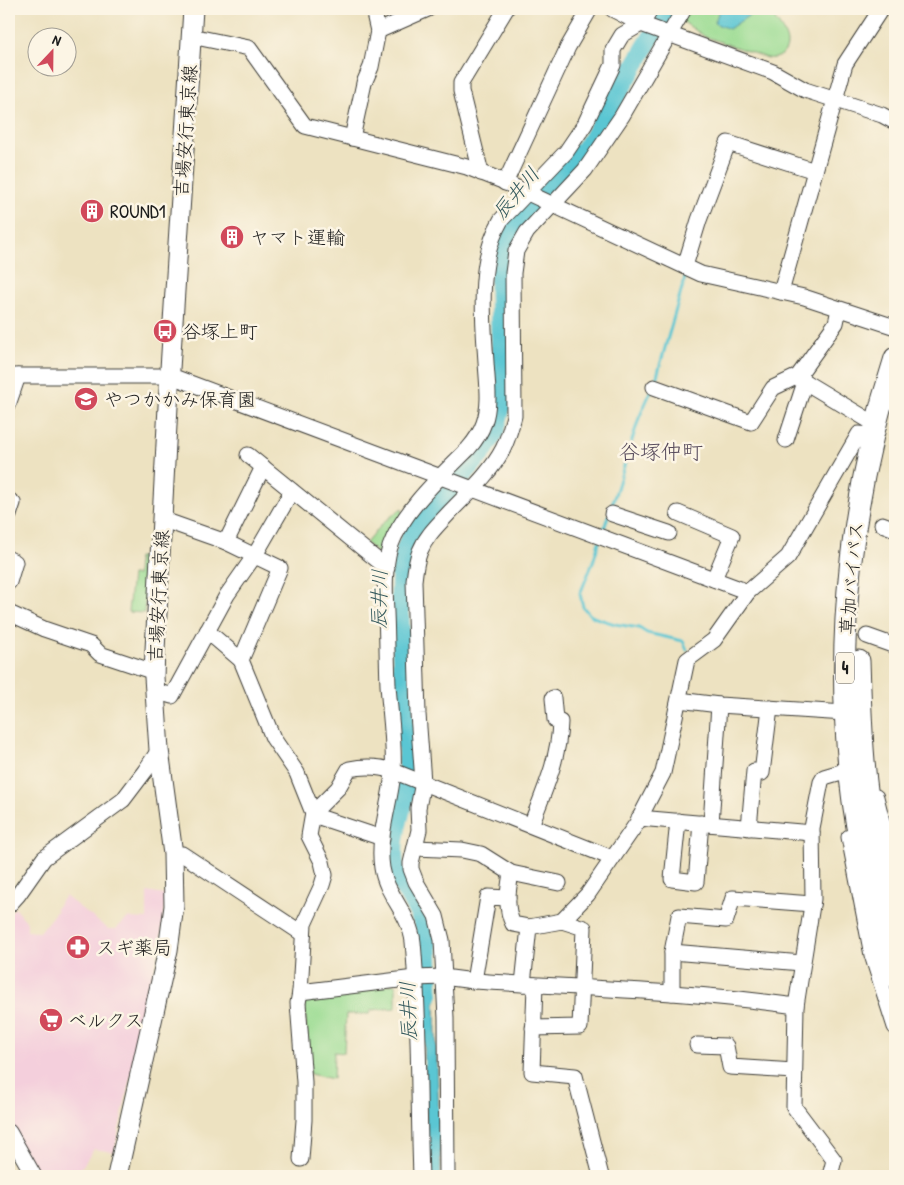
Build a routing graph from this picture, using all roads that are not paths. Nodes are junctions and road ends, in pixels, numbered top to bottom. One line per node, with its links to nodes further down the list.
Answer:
1 (193, 9): 13 (main road, 吉場安行東京線)
2 (373, 9): 11 (street)
3 (428, 9): 11 (street)
4 (506, 9): 18 (street)
5 (590, 9): 19 (street)
6 (612, 9): 10 (street)
7 (650, 9): 10 (street)
8 (684, 9): 12 (street)
9 (881, 9): 14 (street)
10 (643, 25): 12 (street); 20 (street)
11 (378, 31): 16 (street)
12 (666, 34): 14 (street); 21 (street)
13 (191, 36): 16 (street); 28 (main road, 吉場安行東京線)
14 (835, 99): 15 (street); 17 (street)
15 (895, 122)
16 (352, 138): 18 (street)
17 (815, 171): 22 (street); 23 (street)
18 (481, 173): 19 (street)
19 (505, 183): 20 (street)
20 (527, 194): 21 (street); 37 (street)
21 (549, 204): 22 (street); 38 (street)
22 (685, 266): 23 (street)
23 (781, 292): 24 (street)
24 (839, 309): 25 (street); 29 (street)
25 (895, 327)
26 (895, 358): 33 (highway, 草加バイパス / 4)
27 (13, 376): 28 (street); 32 (street)
28 (169, 376): 37 (street); 43 (main road, 吉場安行東京線)
29 (802, 379): 30 (street); 33 (street); 34 (street)
30 (654, 386)
31 (895, 397): 65 (highway, 草加バイパス / 4)
32 (9, 402)
33 (874, 429): 52 (street); 63 (highway, 草加バイパス / 4)
34 (786, 440)
35 (248, 455): 36 (street)
36 (263, 467): 39 (street); 45 (street)
37 (444, 477): 38 (street); 49 (street)
38 (470, 487): 47 (street); 68 (street)
39 (292, 491): 46 (street); 49 (street)
40 (9, 500): 42 (street)
41 (612, 514): 44 (street)
42 (9, 515)
43 (161, 519): 45 (street); 58 (main road, 吉場安行東京線)
44 (669, 533): 47 (street); 50 (street)
45 (226, 542): 46 (street)
46 (255, 555): 54 (street); 57 (street)
47 (659, 558): 50 (street)
48 (9, 559): 51 (street)
49 (387, 568): 66 (street)
50 (714, 579): 52 (street)
51 (9, 582)
52 (748, 592): 60 (street)
53 (9, 613): 58 (street)
54 (207, 632): 57 (street); 58 (street)
55 (867, 636): 56 (street)
56 (895, 646)
57 (241, 660): 69 (street)
58 (155, 681): 64 (main road, 吉場安行東京線)
59 (553, 698): 73 (street)
60 (679, 700): 61 (street); 70 (street)
61 (719, 705): 62 (street); 72 (street)
62 (770, 708): 63 (street); 74 (street)
63 (846, 717): 67 (street); 93 (highway, 草加バイパス / 4)
64 (159, 750): 78 (main road, 吉場安行東京線); 84 (street)
65 (865, 770): 80 (street); 87 (highway, 草加バイパス / 4)
66 (396, 772): 68 (street); 69 (street); 76 (street)
67 (841, 772): 75 (street); 101 (street)
68 (419, 781): 73 (street); 77 (street)
69 (313, 814): 76 (street); 89 (street)
70 (639, 818): 71 (street); 79 (street)
71 (678, 822): 72 (street); 72 (street)
72 (706, 824): 74 (street)
73 (531, 826): 79 (street)
74 (749, 828): 75 (street)
75 (812, 833): 85 (street)
76 (382, 838): 94 (street)
77 (416, 848): 81 (street); 92 (street)
78 (173, 854): 89 (street); 108 (main road, 吉場安行東京線)
79 (612, 858): 86 (street)
80 (895, 872)
81 (511, 873): 82 (street); 83 (street)
82 (559, 883)
83 (508, 898): 88 (street); 95 (street)
84 (9, 904)
85 (812, 904): 90 (street); 91 (street)
86 (562, 922): 88 (street); 97 (street)
87 (895, 924)
88 (530, 927): 96 (street)
89 (303, 934): 98 (street)
90 (672, 952): 91 (street); 99 (street)
91 (802, 963): 100 (street)
92 (441, 977): 94 (street); 95 (street); 110 (street)
93 (895, 977)
94 (416, 978): 98 (street); 109 (street)
95 (474, 981): 96 (street)
96 (529, 985): 97 (street); 102 (street)
97 (582, 988): 99 (street); 102 (street)
98 (300, 992): 106 (street)
99 (672, 993): 100 (street)
100 (796, 1006): 104 (street)
101 (895, 1027)
102 (533, 1028): 111 (street)
103 (697, 1045): 104 (street)
104 (794, 1071): 112 (street)
105 (9, 1132): 107 (street)
106 (301, 1159)
107 (34, 1176)
108 (117, 1176)
109 (421, 1176)
110 (447, 1176)
111 (601, 1176)
112 (830, 1176)

